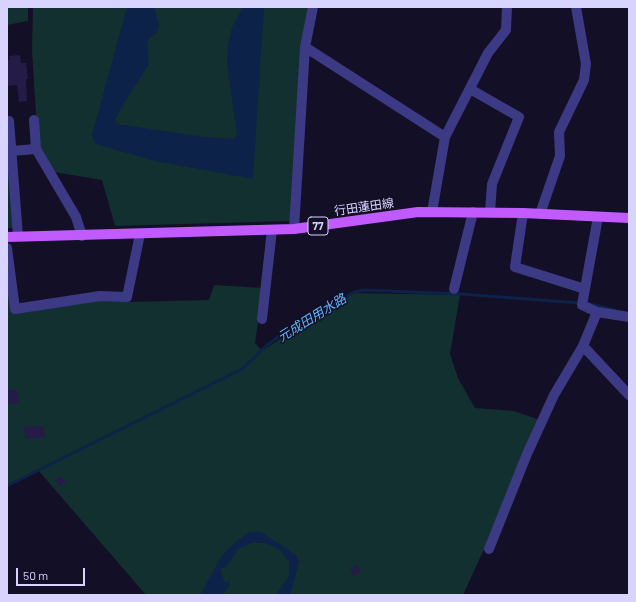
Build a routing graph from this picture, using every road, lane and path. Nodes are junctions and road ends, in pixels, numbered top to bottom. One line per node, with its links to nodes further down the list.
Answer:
1 (313, 7): 4 (street)
2 (507, 7): 5 (street)
3 (576, 7): 15 (street)
4 (305, 47): 8 (street); 19 (street)
5 (470, 89): 8 (street); 13 (street)
6 (34, 120): 9 (street)
7 (9, 121): 10 (street)
8 (445, 137): 11 (street)
9 (36, 149): 10 (street); 22 (street)
10 (12, 151): 21 (street)
11 (432, 212): 12 (main road, 行田蓮田線 / 77); 19 (main road, 行田蓮田線 / 77)
12 (473, 212): 13 (main road, 行田蓮田線 / 77); 25 (street)
13 (490, 212): 14 (main road, 行田蓮田線 / 77)
14 (523, 213): 15 (main road, 行田蓮田線 / 77); 26 (street)
15 (540, 214): 16 (main road, 行田蓮田線 / 77)
16 (598, 216): 17 (main road, 行田蓮田線 / 77); 26 (street)
17 (629, 218)
18 (272, 230): 19 (main road, 行田蓮田線 / 77); 20 (main road, 行田蓮田線 / 77); 29 (street)
19 (294, 230)
20 (140, 234): 22 (main road, 行田蓮田線 / 77); 24 (street)
21 (18, 236): 22 (main road, 行田蓮田線 / 77); 23 (main road, 行田蓮田線 / 77)
22 (82, 236)
23 (7, 237)
24 (7, 248)
25 (454, 290)
26 (584, 298): 27 (street)
27 (597, 312): 28 (street); 30 (street)
28 (629, 317)
29 (262, 318)
30 (583, 346): 31 (street); 32 (street)
31 (629, 396)
32 (488, 549)

